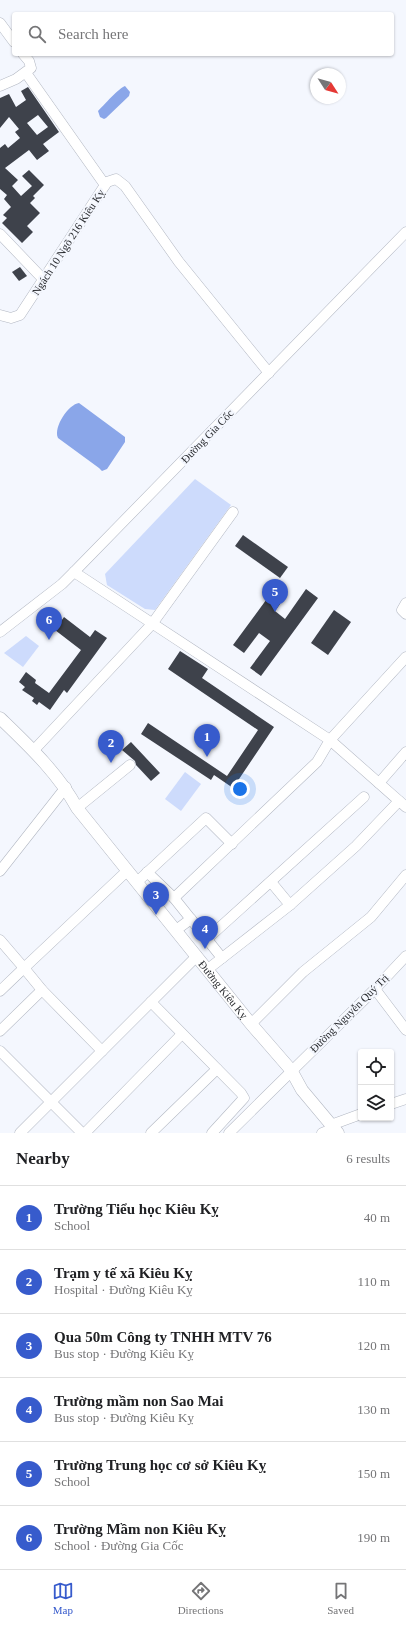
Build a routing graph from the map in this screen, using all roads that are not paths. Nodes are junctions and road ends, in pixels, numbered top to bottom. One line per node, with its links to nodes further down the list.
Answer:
1 (0, 23): 2 (street)
2 (12, 39)
3 (24, 56): 4 (street)
4 (26, 73): 5 (street); 6 (street)
5 (0, 86)
6 (105, 185): 9 (street, Ngách 10 Ngõ 216 Kiêu Kỵ); 11 (street, Ngách 10 Ngõ 216 Kiêu Kỵ)
7 (406, 232): 11 (street, Đường Gia Cốc)
8 (0, 234): 9 (street)
9 (43, 279): 10 (street, Ngách 10 Ngõ 216 Kiêu Kỵ)
10 (0, 315)
11 (269, 373): 13 (street, Đường Gia Cốc)
12 (233, 512): 16 (street)
13 (74, 572): 16 (street); 17 (street, Đường Gia Cốc)
14 (406, 603): 15 (street)
15 (406, 614)
16 (152, 624): 20 (street); 21 (street)
17 (0, 632)
18 (406, 657): 20 (street)
19 (0, 718): 21 (main road, Đường Kiêu Kỵ)
20 (330, 740): 24 (street); 29 (street)
21 (34, 750): 25 (main road, Đường Kiêu Kỵ)
22 (406, 752): 24 (street)
23 (130, 765): 28 (street)
24 (380, 783): 27 (street)
25 (66, 788): 28 (main road, Đường Kiêu Kỵ); 30 (street)
26 (364, 797): 35 (street)
27 (404, 804): 37 (street)
28 (77, 808): 31 (main road, Đường Kiêu Kỵ)
29 (232, 844): 32 (street); 36 (street)
30 (0, 871)
31 (128, 871): 34 (main road, Đường Kiêu Kỵ); 45 (street)
32 (147, 872): 34 (street); 36 (street)
33 (406, 875): 51 (street)
34 (137, 882): 39 (main road, Đường Kiêu Kỵ)
35 (271, 882): 37 (street); 40 (street)
36 (174, 898): 38 (street)
37 (290, 905): 43 (street)
38 (191, 919): 39 (street); 40 (street)
39 (176, 930): 42 (main road, Đường Kiêu Kỵ)
40 (207, 939): 43 (street)
41 (0, 940): 45 (street)
42 (197, 956): 46 (main road, Đường Kiêu Kỵ); 50 (street)
43 (222, 958): 46 (street)
44 (404, 962): 47 (street, Đường Nguyễn Quý Trị)
45 (24, 968): 48 (street); 49 (street)
46 (208, 969): 51 (main road, Đường Kiêu Kỵ)
47 (375, 989): 52 (street); 58 (street, Đường Nguyễn Quý Trị)
48 (42, 990): 53 (street); 56 (street)
49 (0, 991)
50 (151, 1002): 54 (street); 56 (street)
51 (251, 1024): 58 (main road, Đường Kiêu Kỵ)
52 (406, 1030)
53 (0, 1031)
54 (182, 1034): 57 (street); 65 (street)
55 (0, 1051): 60 (street)
56 (102, 1051): 60 (street)
57 (217, 1069): 66 (street); 67 (street)
58 (291, 1070): 63 (main road, Đường Kiêu Kỵ); 68 (street, Đường Nguyễn Quý Trị)
59 (406, 1099): 61 (street)
60 (50, 1103): 64 (street); 65 (street)
61 (394, 1103)
62 (358, 1116): 63 (street)
63 (334, 1129): 69 (street)
64 (20, 1133)
65 (83, 1133)
66 (151, 1133)
67 (212, 1133)
68 (229, 1133)
69 (322, 1133)

